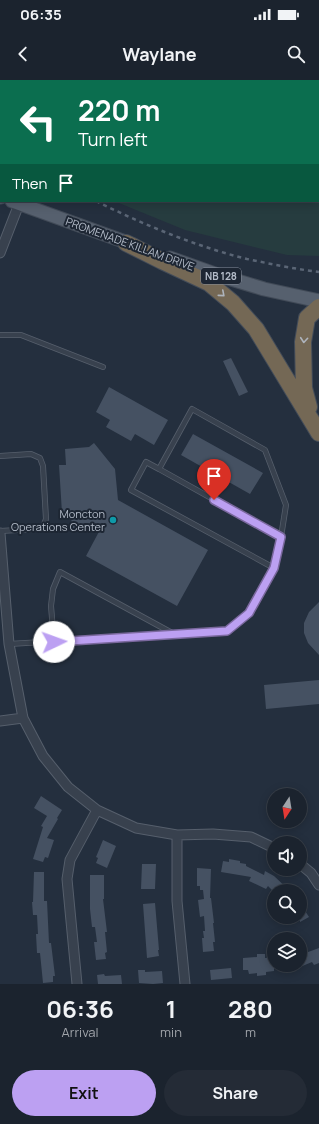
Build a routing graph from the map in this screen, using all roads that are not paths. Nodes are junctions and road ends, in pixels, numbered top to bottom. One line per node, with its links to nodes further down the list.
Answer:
1 (16, 202): 2 (main road, PROMENADE KILLAM DRIVE / NB 128); 3 (street)
2 (126, 243): 4 (main road, PROMENADE KILLAM DRIVE / NB 128); 8 (highway, one-way to 8)
3 (0, 253)
4 (319, 301)
5 (319, 307): 8 (highway, one-way to 8)
6 (0, 335): 7 (lane)
7 (103, 367)
8 (316, 428)
9 (0, 456): 11 (lane)
10 (160, 469): 12 (lane); 12 (lane); 13 (lane)
11 (0, 537): 16 (street)
12 (281, 537): 13 (lane)
13 (274, 568): 14 (lane)
14 (174, 634): 15 (lane); 15 (lane)
15 (54, 642): 16 (lane)
16 (9, 644): 17 (street)
17 (23, 718): 18 (street); 19 (street)
18 (0, 721)
19 (97, 810): 20 (street); 24 (street)
20 (177, 835): 21 (street); 25 (street)
21 (267, 845)
22 (307, 870): 23 (street)
23 (319, 885)
24 (77, 984)
25 (186, 984)

